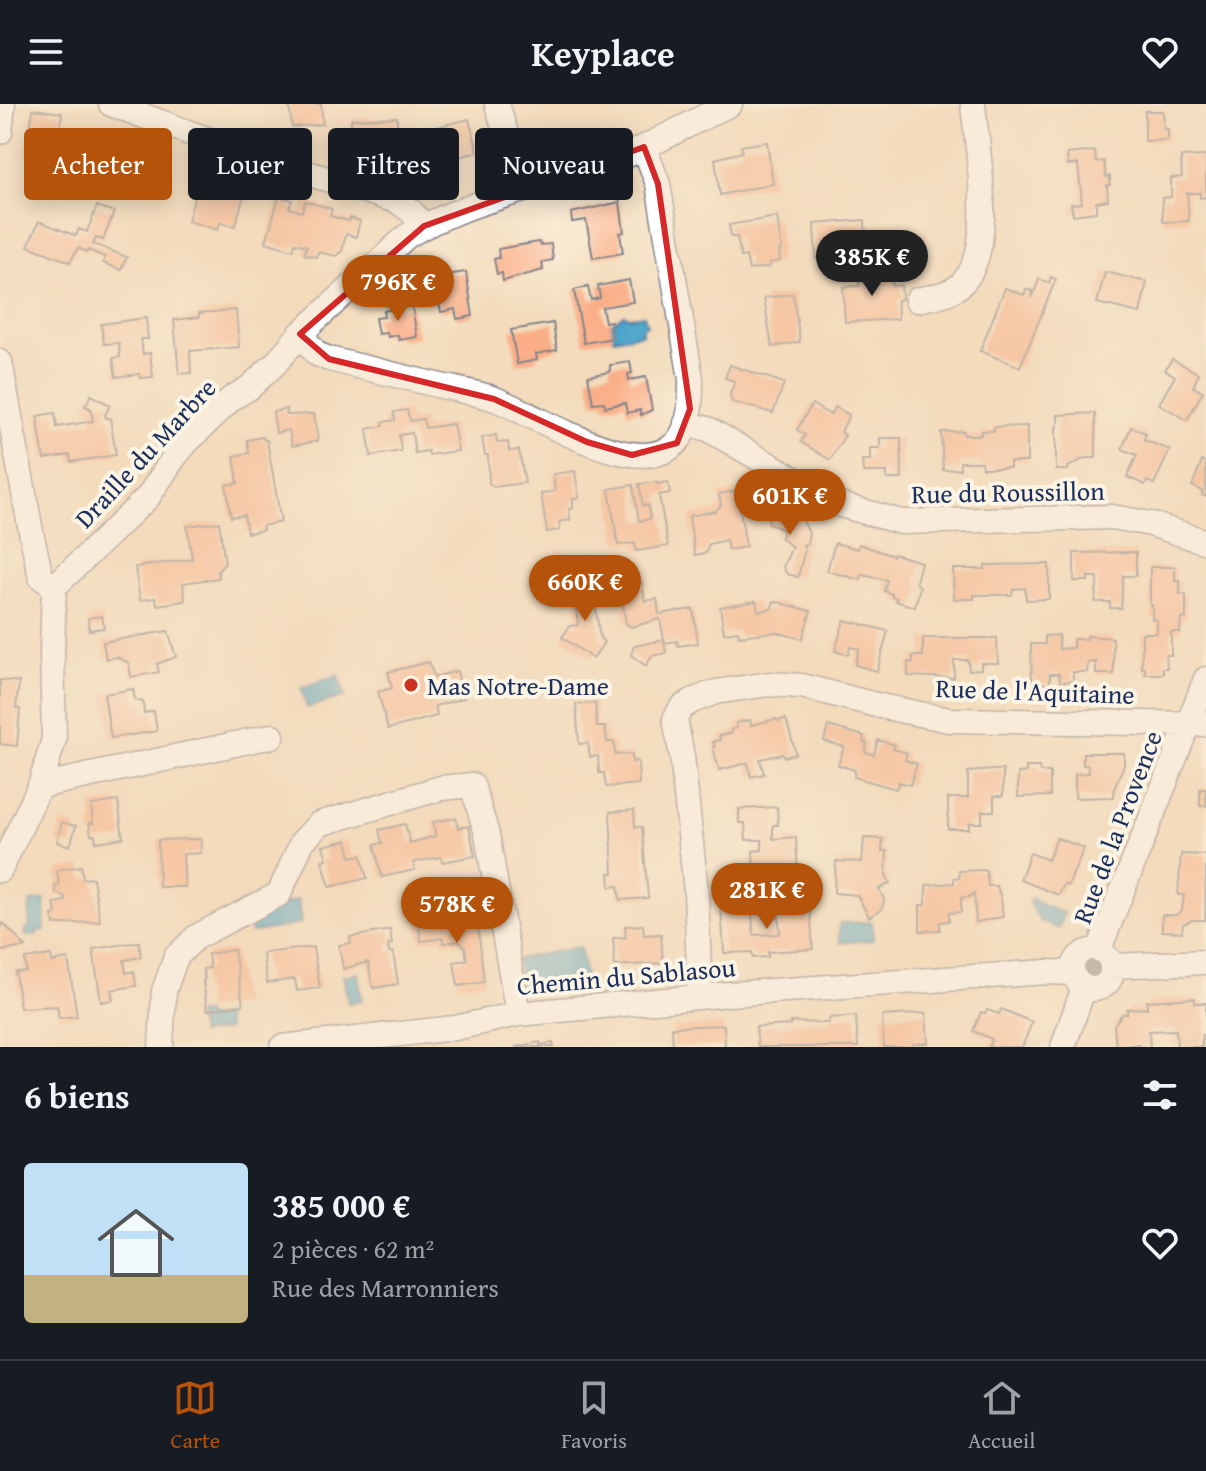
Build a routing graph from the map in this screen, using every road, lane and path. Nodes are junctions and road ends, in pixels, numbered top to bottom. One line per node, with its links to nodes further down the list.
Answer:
1 (3, 104): 7 (street)
2 (111, 104): 11 (street)
3 (497, 104): 6 (street)
4 (973, 104): 12 (street)
5 (720, 106): 8 (street, Draille du Marbre)
6 (504, 128)
7 (0, 132)
8 (644, 147): 9 (street, Draille du Marbre); 15 (street)
9 (633, 152)
10 (496, 200): 11 (street, Draille du Marbre)
11 (424, 226): 13 (street, Draille du Marbre)
12 (917, 300)
13 (300, 334): 15 (street); 18 (street, Draille du Marbre)
14 (0, 362): 16 (street)
15 (686, 423): 17 (street, Rue du Roussillon)
16 (9, 454): 18 (street)
17 (1206, 542)
18 (54, 587): 22 (street)
19 (1206, 679): 20 (street, Rue de la Provence)
20 (1196, 724): 24 (street, Rue de la Provence); 27 (street, Rue de l'Aquitaine)
21 (272, 736): 22 (street)
22 (40, 786): 23 (street)
23 (0, 870)
24 (1105, 959): 25 (street); 26 (street); 26 (street)
25 (1206, 962)
26 (1079, 980): 27 (street, Chemin du Sablasou); 32 (street)
27 (700, 997): 28 (street, Chemin du Sablasou)
28 (518, 1014): 29 (street, Chemin du Sablasou); 30 (street)
29 (460, 1037): 31 (street, Chemin du Sablasou)
30 (161, 1047)
31 (282, 1047)
32 (1063, 1047)

